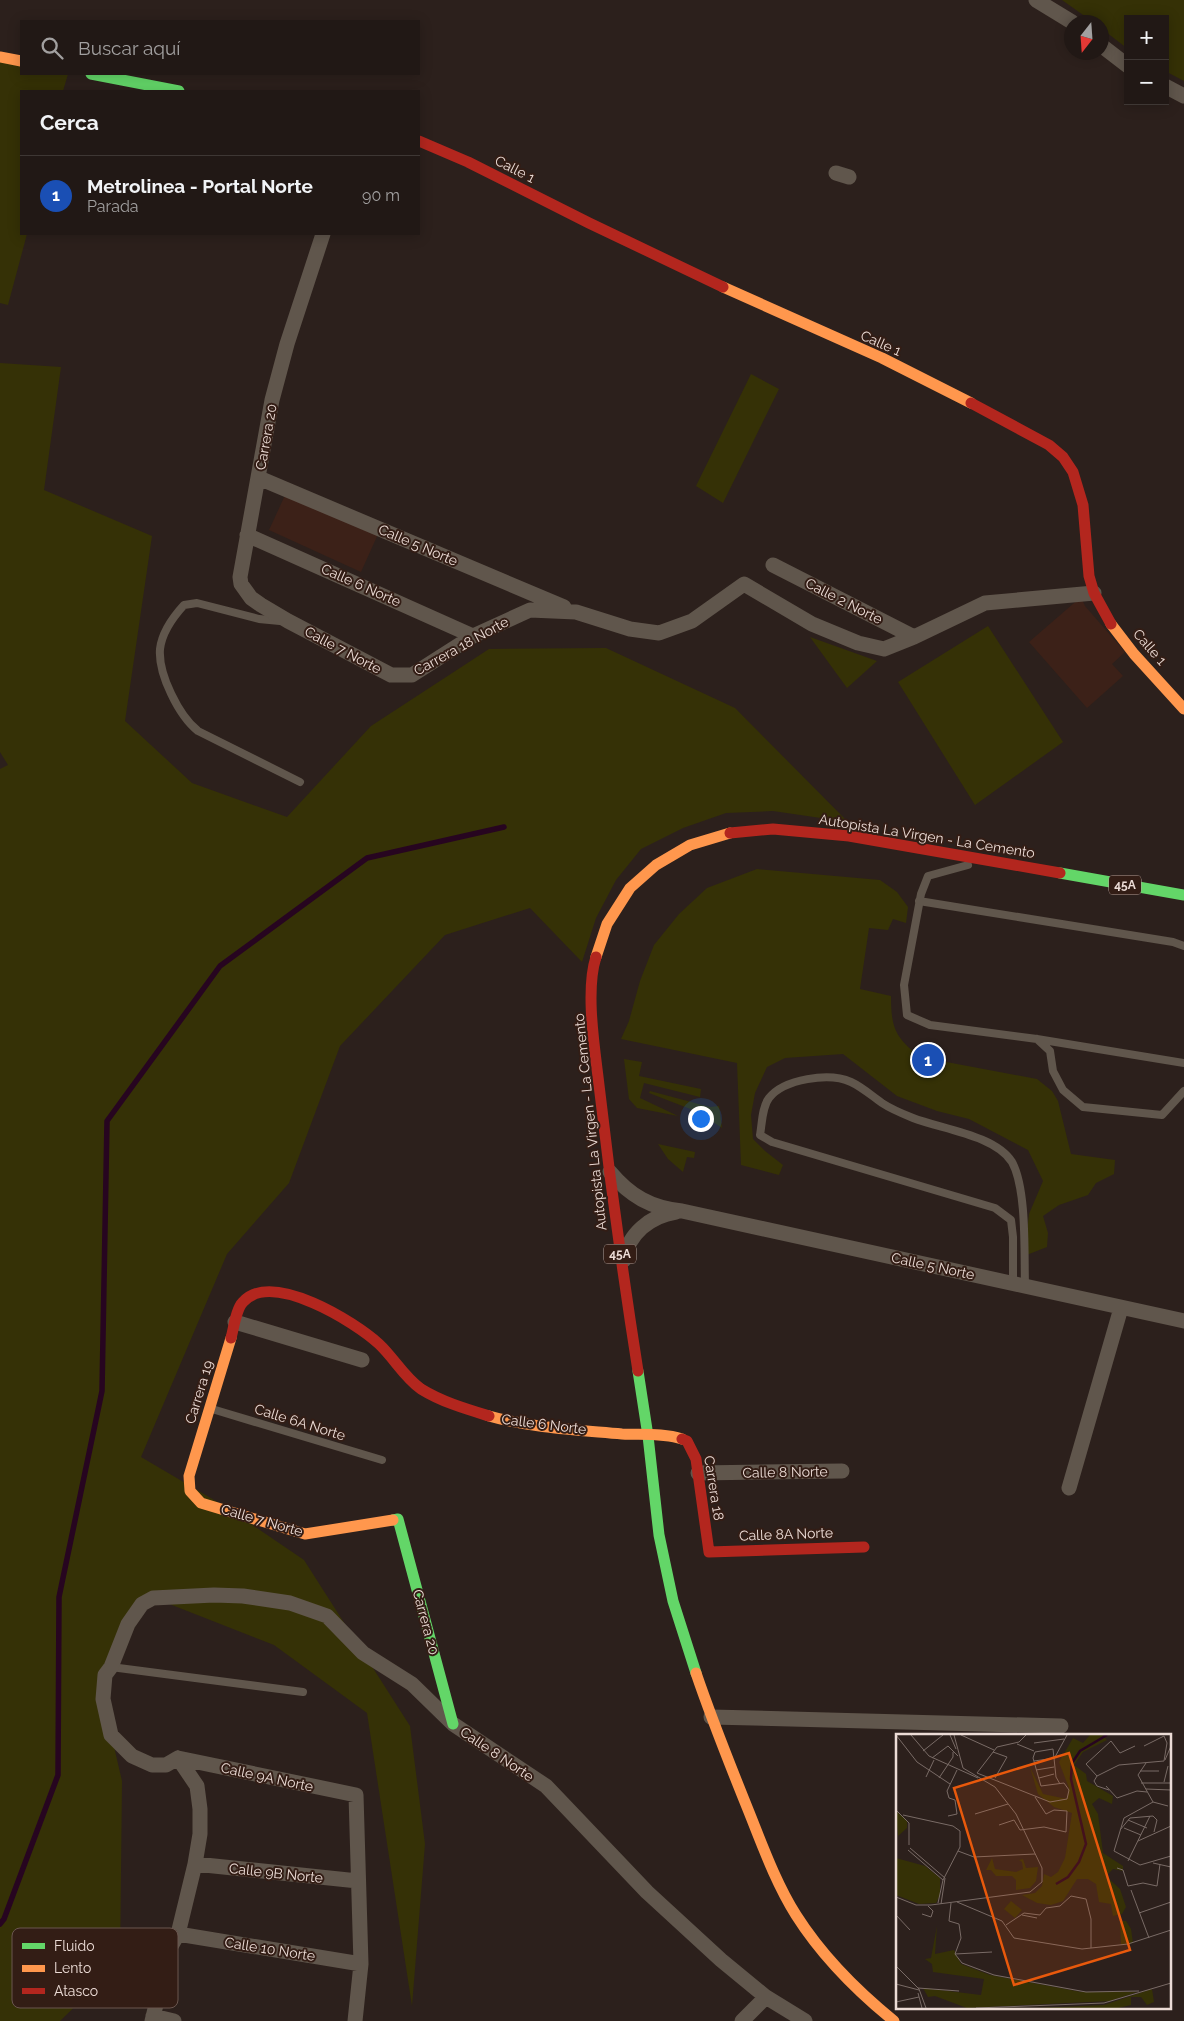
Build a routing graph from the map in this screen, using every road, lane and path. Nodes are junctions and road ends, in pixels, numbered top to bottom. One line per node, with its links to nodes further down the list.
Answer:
1 (1036, 0): 2 (street)
2 (1064, 17)
3 (1109, 51): 6 (street)
4 (0, 57): 5 (street)
5 (20, 61)
6 (1124, 63)
7 (96, 75): 9 (street)
8 (1169, 88): 10 (street)
9 (174, 90)
10 (1184, 96)
11 (420, 141): 16 (street, Calle 1)
12 (323, 235): 13 (street, Carrera 20)
13 (259, 478): 14 (street, Carrera 20); 17 (street, Calle 5 Norte)
14 (247, 535): 18 (street, Carrera 20); 19 (street, Calle 6 Norte)
15 (773, 565): 20 (street, Calle 2 Norte)
16 (1094, 593): 20 (street); 22 (street, Calle 1)
17 (576, 612): 19 (street, Carrera 18 Norte); 20 (street, Carrera 18 Norte)
18 (288, 621): 21 (street, Calle 7 Norte); 23 (lane)
19 (473, 636): 21 (street, Carrera 18 Norte)
20 (914, 637)
21 (399, 675)
22 (1184, 708)
23 (300, 782)
24 (989, 861): 25 (street, Autopista La Virgen - La Cemento / 45A); 26 (lane); 31 (street, Autopista La Virgen - La Cemento / 45A)
25 (1184, 895)
26 (920, 902): 27 (lane); 28 (lane)
27 (1184, 946)
28 (1036, 1039): 29 (lane); 30 (lane)
29 (1184, 1063)
30 (1184, 1091)
31 (610, 1172): 32 (street, Calle 5 Norte); 33 (street, Autopista La Virgen - La Cemento / 45A)
32 (682, 1211): 33 (street, Calle 5 Norte); 34 (street, Calle 5 Norte)
33 (622, 1271): 41 (street, Autopista La Virgen - La Cemento / 45A)
34 (1019, 1285): 34 (lane); 36 (street, Calle 5 Norte)
35 (241, 1303): 38 (street, Carrera 19); 41 (street, Calle 6 Norte)
36 (1120, 1308): 37 (street, Calle 5 Norte); 45 (street)
37 (1184, 1321)
38 (235, 1322): 39 (street); 40 (street, Carrera 19)
39 (362, 1360)
40 (210, 1408): 42 (lane, Calle 6A Norte); 46 (street, Carrera 19)
41 (648, 1436): 44 (street, Carrera 18); 52 (street, Autopista La Virgen - La Cemento / 45A)
42 (382, 1460)
43 (842, 1471): 44 (street, Calle 8 Norte)
44 (698, 1472): 49 (street, Carrera 18)
45 (1069, 1488)
46 (190, 1491): 47 (street, Calle 7 Norte)
47 (398, 1519): 53 (street, Carrera 20)
48 (864, 1547): 49 (street, Calle 8A Norte)
49 (708, 1552)
50 (111, 1667): 51 (lane); 53 (street, Calle 8 Norte); 55 (street)
51 (303, 1692)
52 (711, 1716): 54 (street); 66 (street, Autopista La Virgen - La Cemento / 45A)
53 (453, 1724): 60 (street, Calle 8 Norte)
54 (1061, 1726)
55 (178, 1758): 56 (street); 57 (street, Calle 9A Norte)
56 (195, 1864): 57 (street, Calle 9B Norte); 58 (street)
57 (358, 1881): 59 (street)
58 (178, 1934): 59 (street, Calle 10 Norte)
59 (361, 1964): 63 (street)
60 (766, 1997): 64 (street); 65 (street, Calle 8 Norte)
61 (151, 2019): 62 (street)
62 (174, 2021)
63 (355, 2021)
64 (742, 2021)
65 (805, 2021)
66 (894, 2021)

